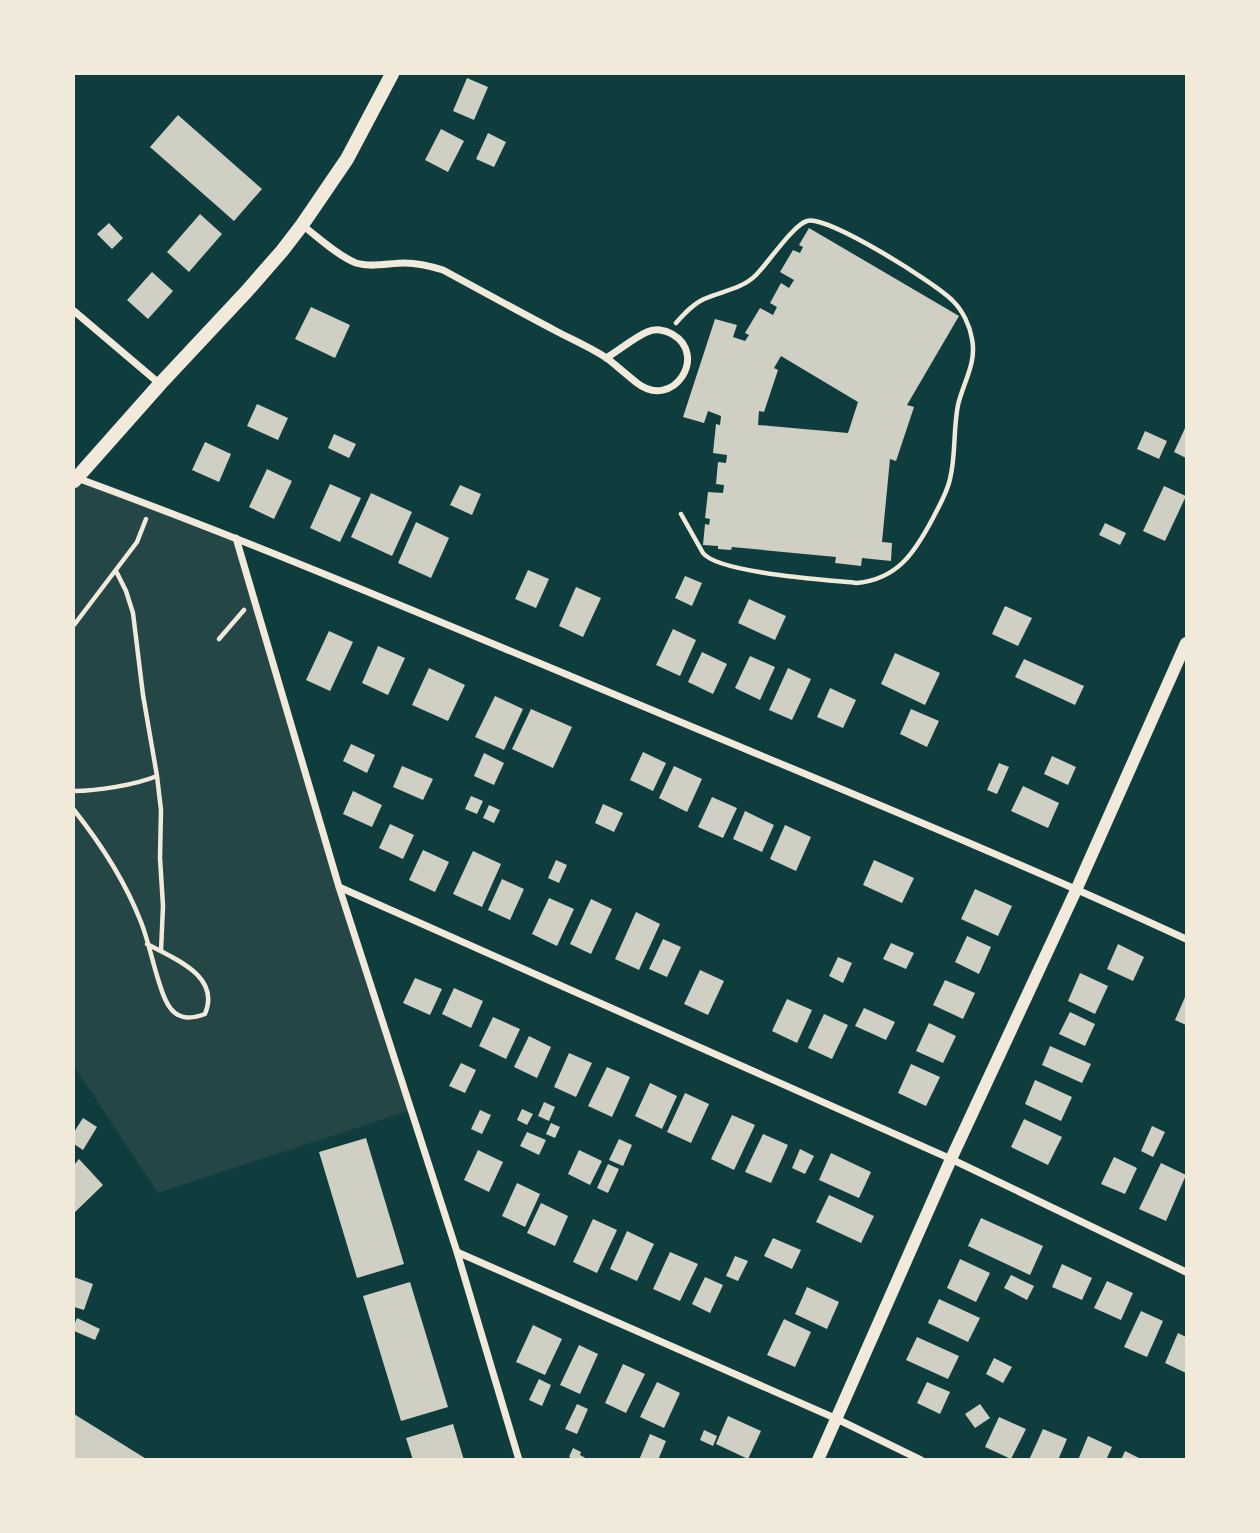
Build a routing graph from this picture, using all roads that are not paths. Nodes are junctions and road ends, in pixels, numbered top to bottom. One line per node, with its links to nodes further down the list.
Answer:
1 (392, 74): 2 (main road)
2 (302, 225): 4 (street); 5 (main road)
3 (74, 310): 5 (street)
4 (606, 358): 4 (street)
5 (160, 384): 6 (main road)
6 (75, 479): 7 (street)
7 (236, 538): 9 (street); 10 (street)
8 (1186, 643): 10 (street)
9 (339, 887): 12 (street); 13 (street)
10 (1077, 888): 11 (street); 12 (street)
11 (1186, 939)
12 (951, 1159): 14 (street); 15 (street)
13 (457, 1252): 15 (street); 16 (street)
14 (1186, 1272)
15 (837, 1419): 17 (street); 18 (street)
16 (519, 1460)
17 (818, 1460)
18 (921, 1460)

